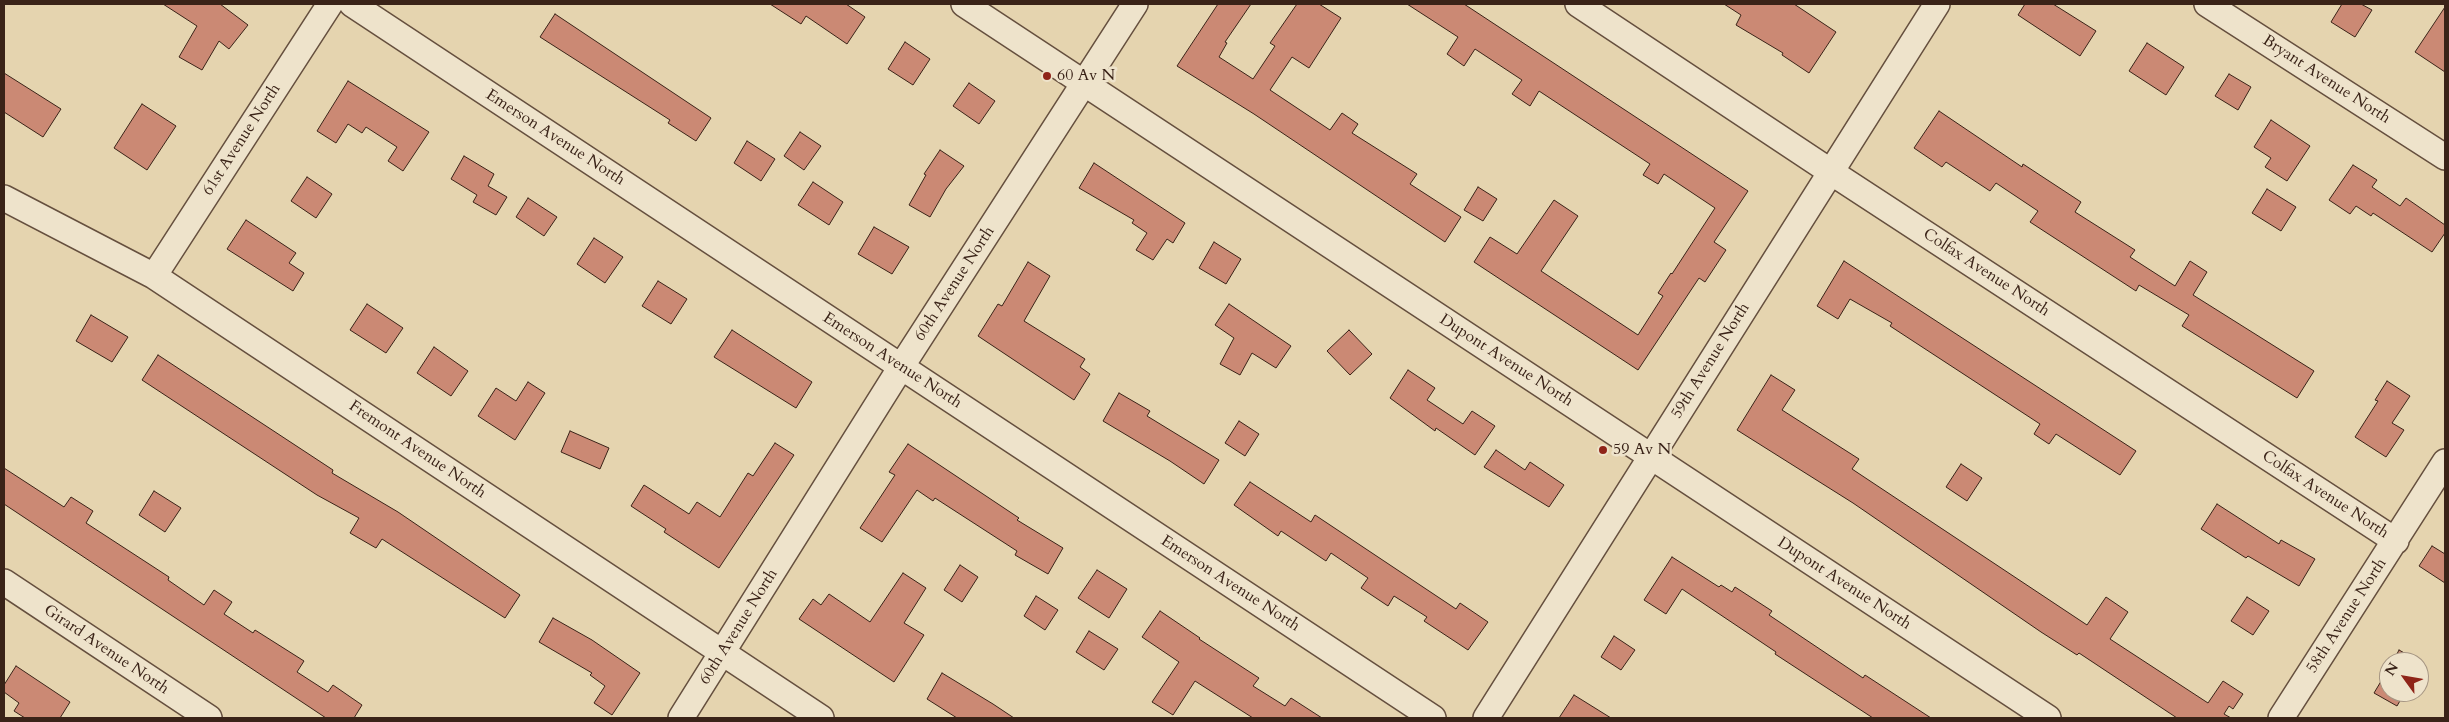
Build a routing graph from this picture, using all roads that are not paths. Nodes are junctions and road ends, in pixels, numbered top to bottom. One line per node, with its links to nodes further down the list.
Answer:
1 (330, 4): 12 (street, 61st Avenue North)
2 (352, 4): 13 (street, Emerson Avenue North)
3 (964, 4): 8 (street, Dupont Avenue North)
4 (1135, 4): 8 (street, 60th Avenue North)
5 (1578, 4): 10 (street, Colfax Avenue North)
6 (1937, 4): 10 (street, 59th Avenue North)
7 (2207, 4): 9 (street, Bryant Avenue North)
8 (1084, 83): 13 (street, 60th Avenue North); 14 (street, Dupont Avenue North)
9 (2445, 157)
10 (1831, 172): 14 (street, 59th Avenue North); 16 (street, Colfax Avenue North)
11 (4, 198): 12 (street, Fremont Avenue North)
12 (154, 276): 18 (street, Fremont Avenue North)
13 (901, 367): 18 (street, 60th Avenue North); 22 (street, Emerson Avenue North)
14 (1649, 456): 23 (street, 59th Avenue North); 24 (street, Dupont Avenue North)
15 (2445, 462): 16 (street, 58th Avenue North)
16 (2396, 541): 25 (street, 58th Avenue North)
17 (4, 582): 19 (street, Girard Avenue North)
18 (722, 653): 20 (street, 60th Avenue North); 21 (street, Fremont Avenue North)
19 (209, 718)
20 (681, 718)
21 (821, 718)
22 (1433, 718)
23 (1486, 718)
24 (2048, 718)
25 (2281, 718)

